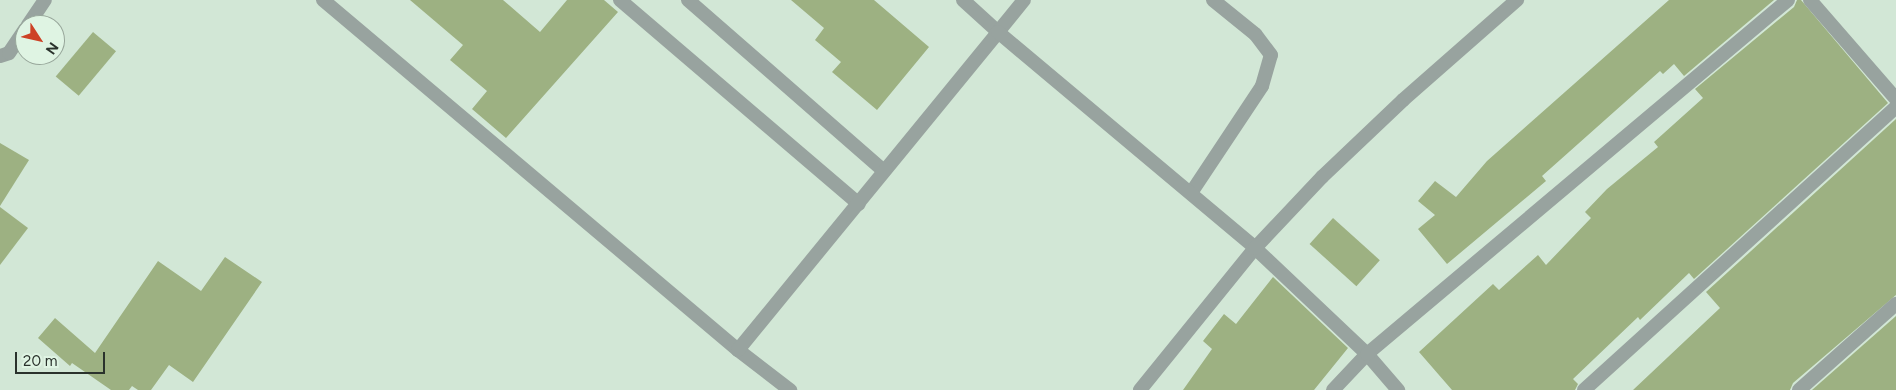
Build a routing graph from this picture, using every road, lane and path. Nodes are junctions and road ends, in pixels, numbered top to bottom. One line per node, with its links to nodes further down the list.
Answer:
1 (45, 0): 11 (street)
2 (323, 0): 22 (street)
3 (620, 0): 19 (street)
4 (688, 0): 17 (street)
5 (963, 0): 12 (street)
6 (1024, 0): 12 (street)
7 (1213, 0): 18 (street)
8 (1517, 0): 20 (street)
9 (1788, 0): 23 (street)
10 (1810, 0): 15 (street)
11 (35, 15)
12 (998, 32): 17 (street); 18 (street)
13 (15, 44): 14 (street)
14 (0, 56)
15 (1896, 99)
16 (1896, 107): 28 (street)
17 (884, 171): 19 (street)
18 (1191, 193): 20 (street)
19 (859, 204): 22 (street)
20 (1255, 248): 23 (street); 25 (street)
21 (1896, 304): 29 (street)
22 (738, 350): 24 (street)
23 (1367, 354): 26 (street); 27 (street)
24 (790, 390)
25 (1140, 390)
26 (1333, 390)
27 (1398, 390)
28 (1584, 390)
29 (1799, 390)

